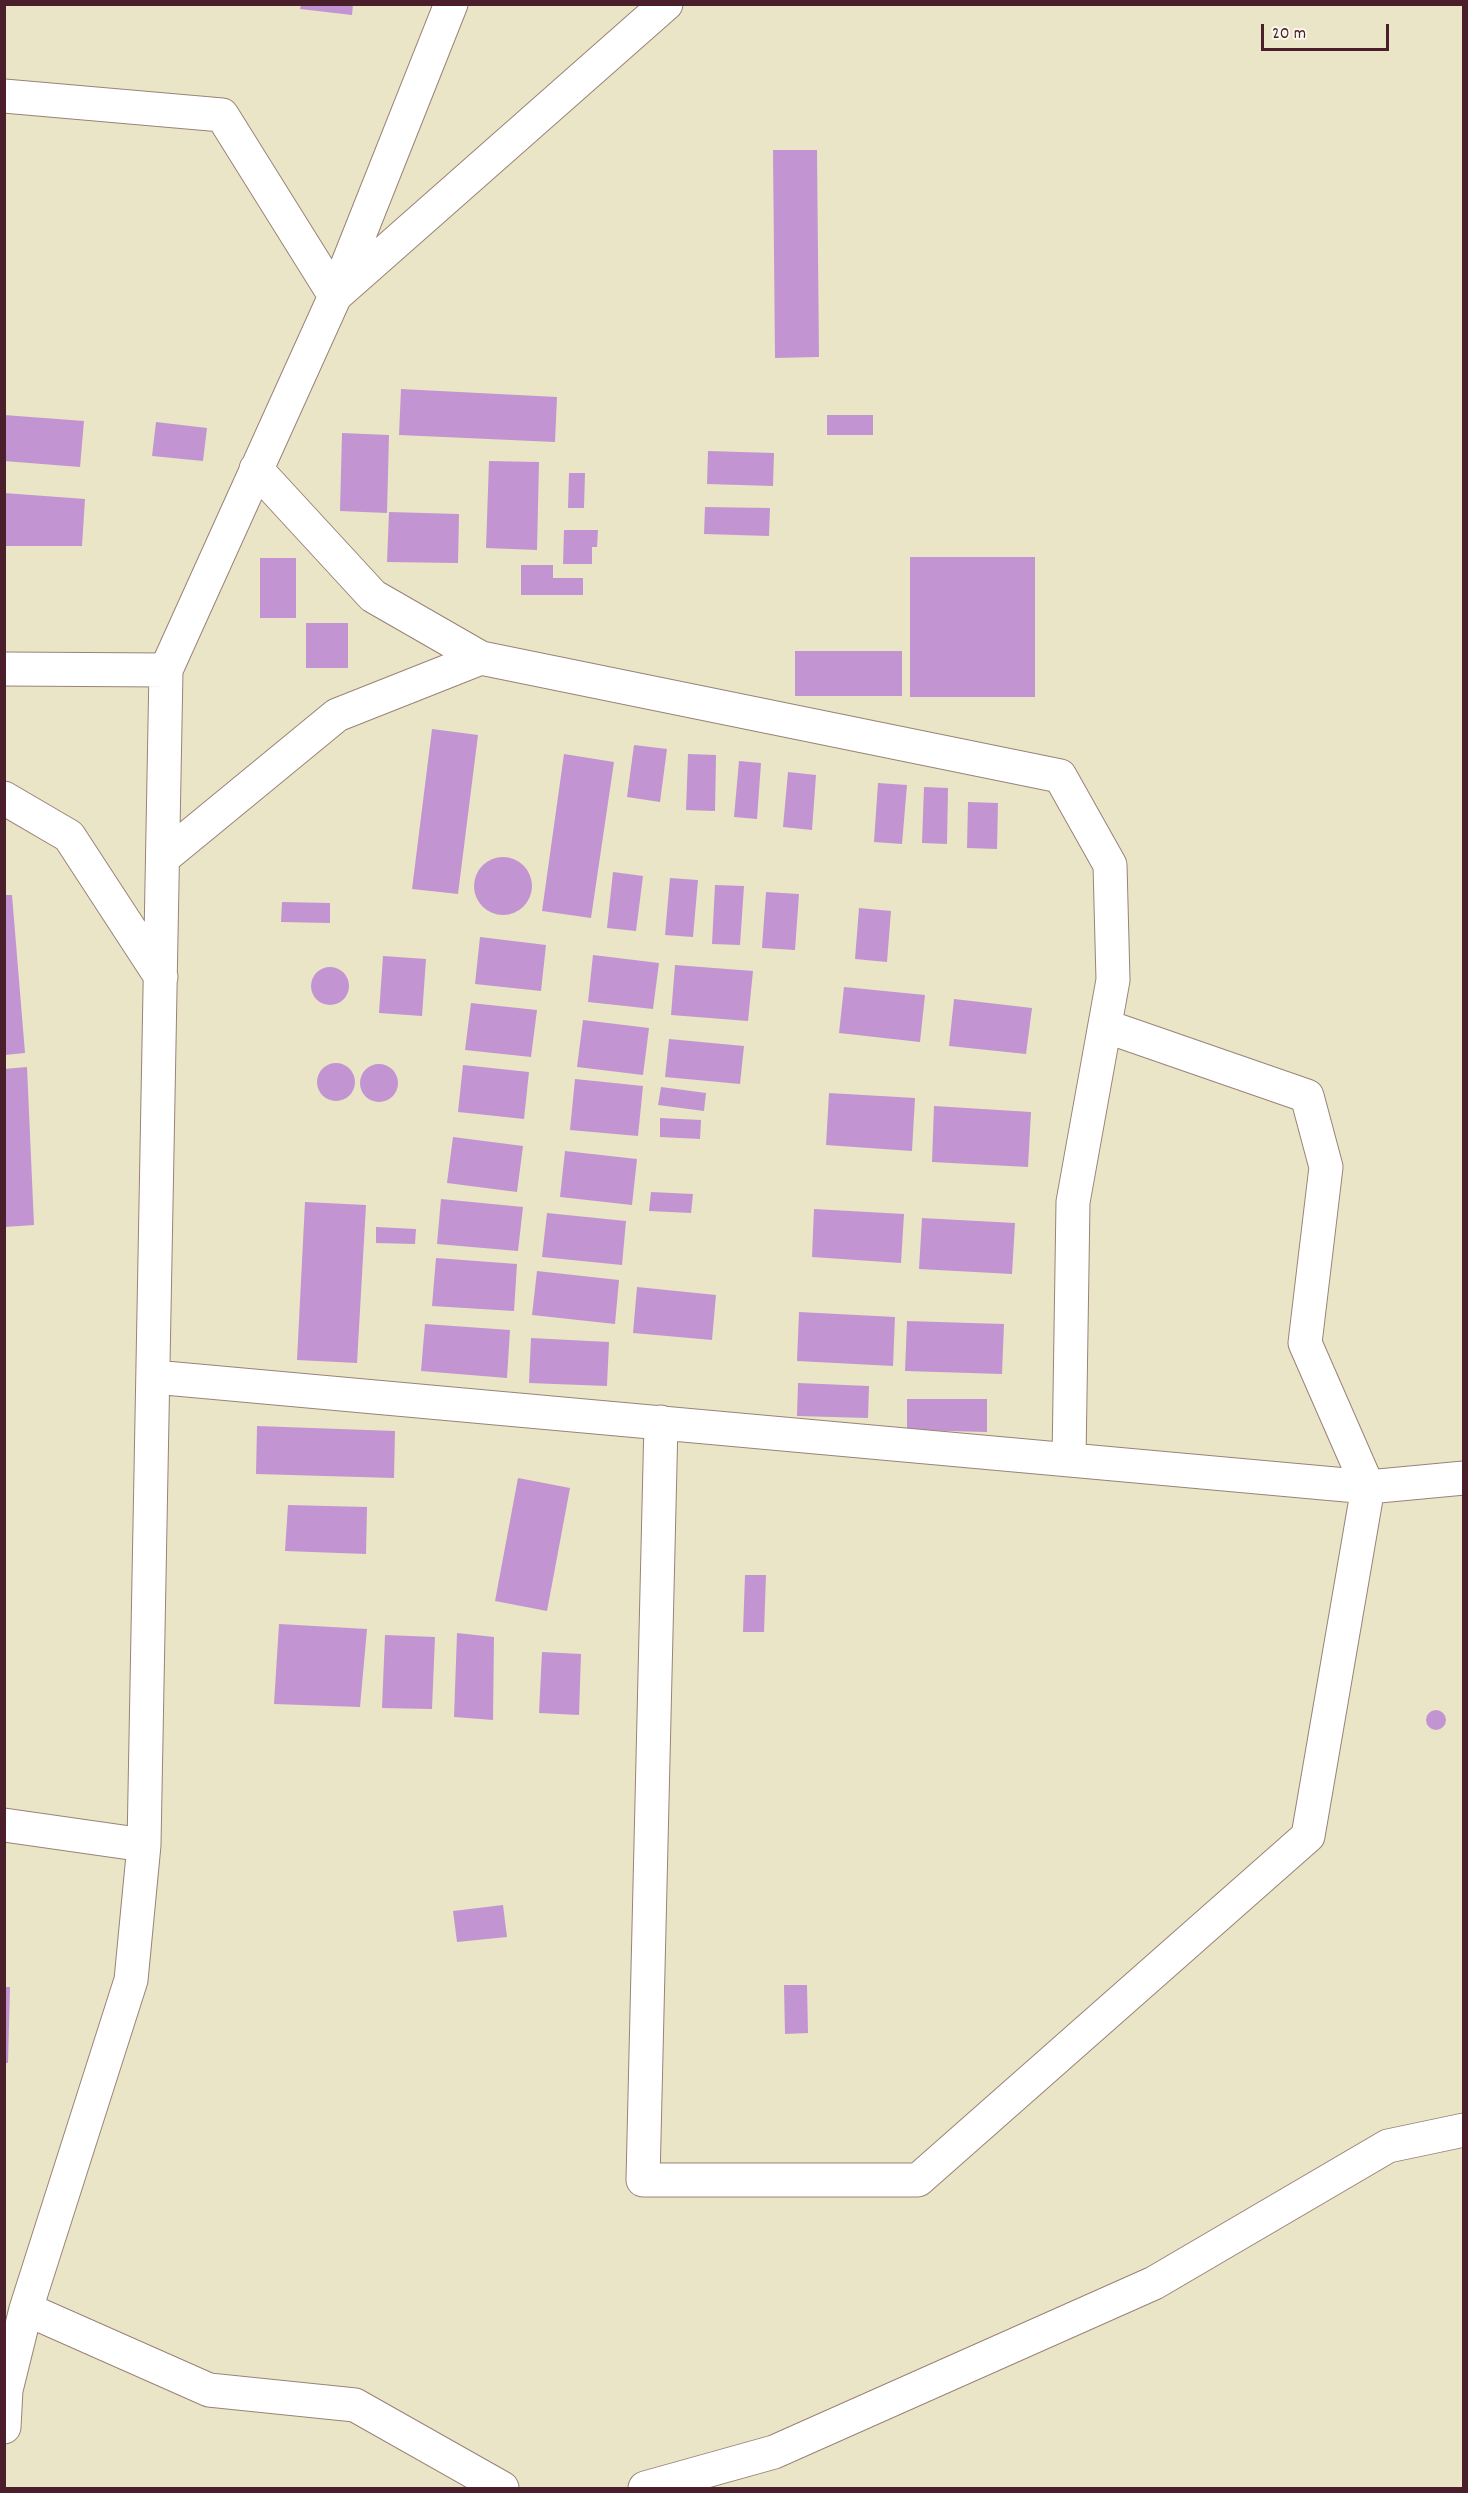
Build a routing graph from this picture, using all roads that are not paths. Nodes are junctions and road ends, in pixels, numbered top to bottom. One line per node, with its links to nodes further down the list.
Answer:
1 (451, 4): 4 (lane)
2 (666, 4): 4 (lane)
3 (4, 96): 4 (lane)
4 (335, 296): 5 (lane)
5 (256, 469): 6 (lane); 8 (lane)
6 (481, 658): 10 (lane); 12 (lane)
7 (4, 669): 8 (lane)
8 (166, 670): 10 (lane)
9 (4, 798): 11 (lane)
10 (163, 858): 11 (lane)
11 (160, 977): 13 (lane)
12 (1105, 1026): 15 (lane); 17 (lane)
13 (154, 1377): 14 (lane); 19 (lane)
14 (661, 1422): 15 (lane); 17 (lane)
15 (1069, 1460): 17 (lane)
16 (1464, 1478): 17 (lane)
17 (1368, 1487)
18 (4, 1825): 19 (lane)
19 (144, 1845): 21 (lane)
20 (1464, 2130): 24 (lane)
21 (26, 2309): 22 (lane); 23 (lane)
22 (4, 2427)
23 (502, 2488)
24 (645, 2488)

